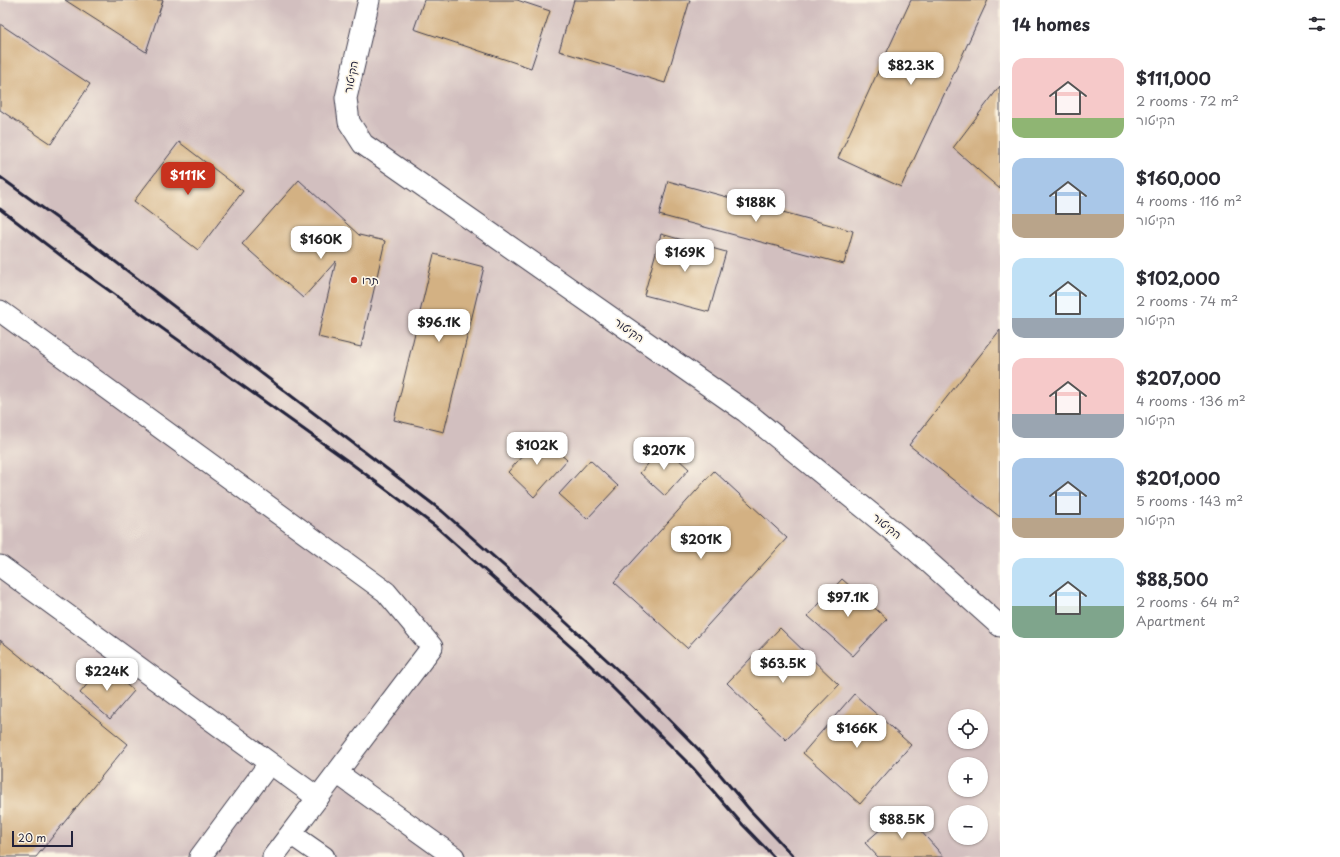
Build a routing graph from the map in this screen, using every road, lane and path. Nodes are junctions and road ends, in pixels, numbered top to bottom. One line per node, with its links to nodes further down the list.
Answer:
1 (369, 0): 4 (street, הקיטור)
2 (0, 311): 6 (street)
3 (0, 566): 5 (street)
4 (1000, 626)
5 (269, 764): 7 (street); 9 (street)
6 (337, 773): 7 (street); 12 (street)
7 (318, 798): 8 (street)
8 (291, 834): 10 (street); 11 (street)
9 (200, 857)
10 (273, 857)
11 (324, 857)
12 (454, 857)

